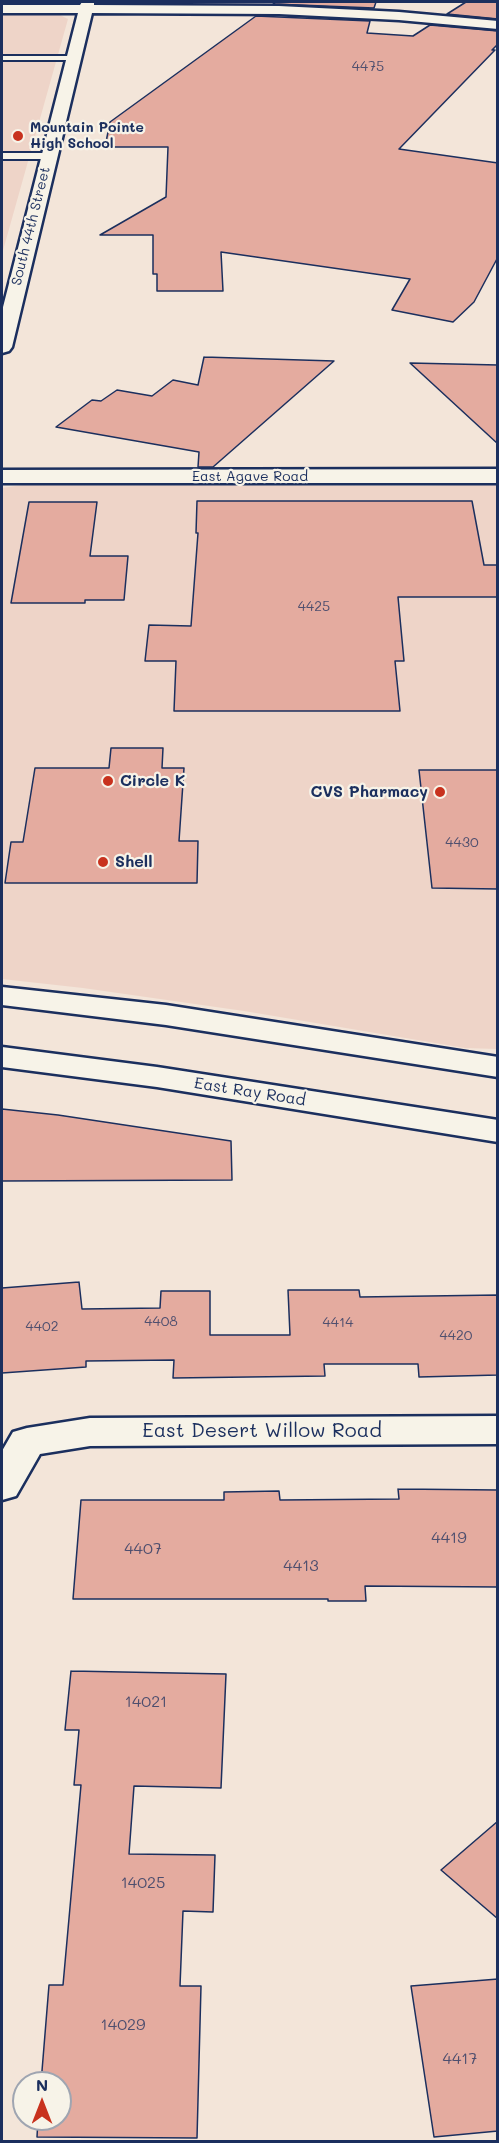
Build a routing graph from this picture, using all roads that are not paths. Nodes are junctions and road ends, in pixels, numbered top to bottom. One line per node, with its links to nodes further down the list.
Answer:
1 (87, 5): 2 (street); 3 (street); 5 (street, South 44th Street)
2 (2, 9)
3 (498, 25)
4 (2, 58): 5 (lane)
5 (73, 58): 7 (street, South 44th Street)
6 (2, 156): 7 (lane)
7 (48, 156): 8 (street, South 44th Street)
8 (3, 338)
9 (498, 476): 10 (street, East Agave Road)
10 (2, 477)
11 (2, 996): 13 (street)
12 (2, 1057): 14 (street, East Ray Road)
13 (498, 1067)
14 (498, 1131)
15 (498, 1430): 16 (street, East Desert Willow Road)
16 (2, 1485)

